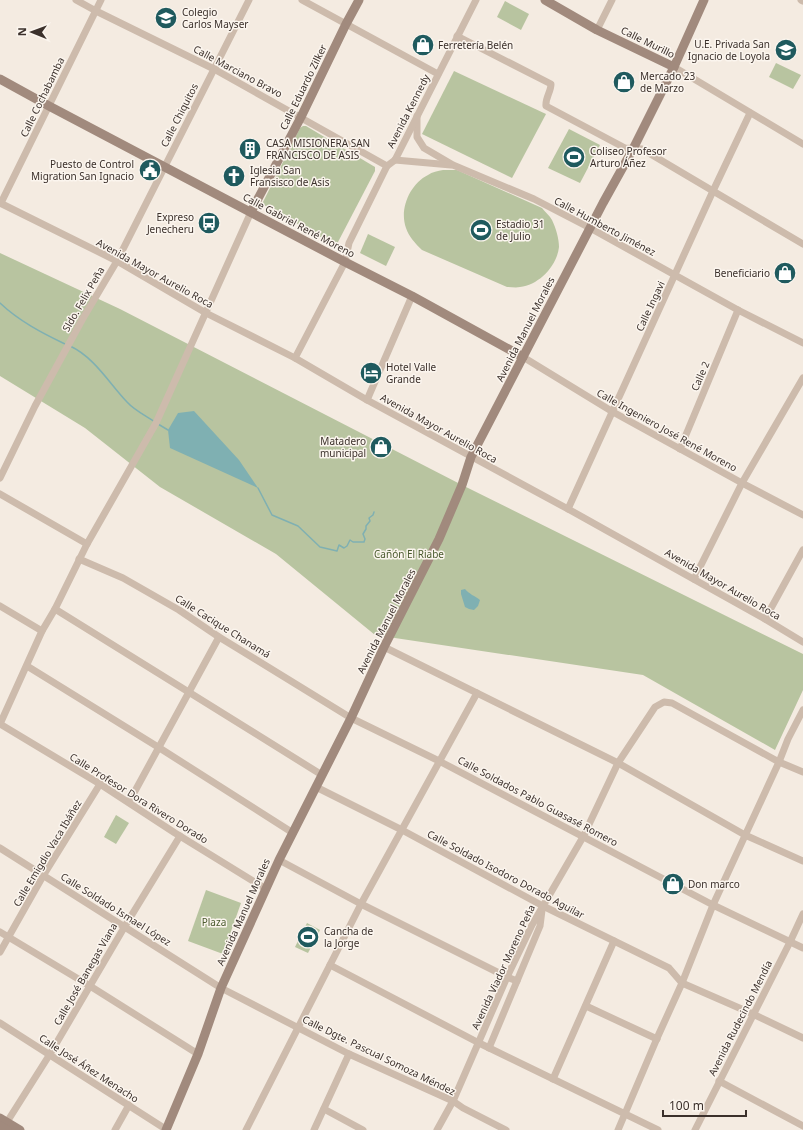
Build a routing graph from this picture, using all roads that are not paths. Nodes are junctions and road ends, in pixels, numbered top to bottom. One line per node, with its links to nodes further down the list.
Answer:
1 (76, 0): 10 (street, Calle Marciano Bravo)
2 (101, 0): 10 (street, Calle Cochabamba)
3 (249, 0): 15 (street, Calle Chiquitos)
4 (302, 0): 11 (street)
5 (359, 0): 11 (street, Calle Eduardo Zilker)
6 (476, 0): 13 (street, Avenida Kennedy)
7 (545, 0): 12 (street, Calle Murillo)
8 (612, 0): 12 (street)
9 (704, 0): 14 (street, Avenida Manuel Morales)
10 (96, 11): 15 (street, Calle Marciano Bravo); 18 (street, Calle Cochabamba)
11 (346, 24): 16 (street); 21 (street, Calle Eduardo Zilker)
12 (597, 30): 14 (street, Calle Murillo)
13 (457, 36): 16 (street, Avenida Kennedy); 23 (street)
14 (674, 67): 19 (street, Calle Murillo); 23 (street, Avenida Manuel Morales)
15 (214, 69): 21 (street, Calle Marciano Bravo); 27 (street, Calle Chiquitos)
16 (438, 74): 20 (street, Avenida Kennedy)
17 (0, 79): 18 (street, Calle Gabriel René Moreno)
18 (49, 106): 27 (street, Calle Gabriel René Moreno); 29 (street, Calle Cochabamba)
19 (750, 113): 22 (street, Calle Murillo); 28 (street, Calle Ingavi)
20 (417, 116): 24 (street, Avenida Kennedy); 25 (street, Calle Humberto Jiménez)
21 (301, 117): 26 (street, Calle Marciano Bravo); 30 (street, Calle Eduardo Zilker)
22 (803, 144)
23 (633, 149): 28 (street); 31 (street, Avenida Manuel Morales)
24 (395, 160): 25 (street); 26 (street, Avenida Kennedy)
25 (453, 165): 31 (street, Calle Humberto Jiménez)
26 (387, 166): 34 (street, Avenida Kennedy)
27 (164, 167): 30 (street, Calle Gabriel René Moreno); 33 (street, Calle Chiquitos)
28 (713, 191): 32 (street); 35 (street, Calle Ingavi)
29 (1, 203): 33 (street, Avenida Mayor Aurelio Roca)
30 (251, 212): 34 (street, Calle Gabriel René Moreno); 38 (street, Calle Eduardo Zilker)
31 (590, 228): 35 (street, Calle Humberto Jiménez); 40 (street, Avenida Manuel Morales)
32 (803, 244)
33 (117, 261): 38 (street, Avenida Mayor Aurelio Roca); 47 (street, Sldo. Felix Peña)
34 (345, 262): 36 (street, Calle Gabriel René Moreno); 41 (street, Avenida Kennedy)
35 (675, 276): 37 (street, Calle Humberto Jiménez); 44 (street, Calle Ingavi)
36 (412, 296): 40 (street, Calle Gabriel René Moreno); 43 (street)
37 (738, 310): 39 (street, Calle Humberto Jiménez); 45 (street, Calle 2)
38 (206, 313): 41 (street, Avenida Mayor Aurelio Roca); 52 (street, Calle Eduardo Zilker)
39 (803, 343)
40 (523, 357): 44 (street, Calle Ingeniero José René Moreno); 46 (street, Avenida Manuel Morales)
41 (295, 358): 43 (street, Avenida Mayor Aurelio Roca)
42 (803, 378): 48 (street)
43 (366, 400): 46 (street, Avenida Mayor Aurelio Roca)
44 (613, 412): 45 (street, Calle Ingeniero José René Moreno); 50 (street, Calle Ingavi)
45 (680, 449): 48 (street, Calle Ingeniero José René Moreno)
46 (471, 457): 50 (street, Avenida Mayor Aurelio Roca); 62 (street, Avenida Manuel Morales)
47 (0, 478)
48 (742, 483): 51 (street, Calle Ingeniero José René Moreno); 55 (street)
49 (0, 494): 52 (street)
50 (568, 509): 55 (street, Avenida Mayor Aurelio Roca)
51 (803, 515)
52 (87, 544): 54 (street, Calle Eduardo Zilker)
53 (803, 550): 58 (street)
54 (79, 559): 57 (street, Calle Eduardo Zilker); 60 (street, Calle Cacique Chanamá)
55 (694, 579): 58 (street, Avenida Mayor Aurelio Roca)
56 (0, 606): 59 (street)
57 (55, 609): 59 (street, Calle Eduardo Zilker); 64 (street)
58 (765, 619): 61 (street, Avenida Mayor Aurelio Roca)
59 (42, 631): 63 (street, Calle Eduardo Zilker)
60 (219, 637): 64 (street); 67 (street, Calle Cacique Chanamá)
61 (803, 642)
62 (384, 647): 65 (street); 67 (street, Avenida Manuel Morales)
63 (27, 666): 68 (street, Calle Eduardo Zilker); 69 (street)
64 (189, 692): 69 (street); 74 (street)
65 (477, 693): 70 (street); 72 (street)
66 (803, 710): 71 (street)
67 (351, 718): 70 (street, Calle Soldados Pablo Guasasé Romero); 74 (street, Avenida Manuel Morales)
68 (0, 724): 75 (street, Calle Profesor Dora Rivero Dorado)
69 (158, 747): 77 (street); 79 (street)
70 (439, 761): 78 (street); 82 (street, Calle Soldados Pablo Guasasé Romero)
71 (779, 762): 72 (street); 73 (street); 81 (street)
72 (618, 763): 81 (street); 82 (street)
73 (803, 772)
74 (322, 775): 76 (street, Avenida Manuel Morales)
75 (100, 784): 77 (street, Calle Profesor Dora Rivero Dorado); 86 (street, Calle Emigdio Vaca Ibáñez)
76 (316, 787): 78 (street, Calle Soldado Isodoro Dorado Aguilar); 79 (street, Avenida Manuel Morales)
77 (129, 802): 80 (street, Calle Profesor Dora Rivero Dorado)
78 (402, 830): 88 (street); 90 (street, Calle Soldado Isodoro Dorado Aguilar)
79 (293, 833): 84 (street, Avenida Manuel Morales)
80 (180, 836): 87 (street, Calle Profesor Dora Rivero Dorado); 92 (street, Calle José Banegas Viana)
81 (745, 836): 85 (street); 89 (street)
82 (583, 837): 89 (street, Calle Soldados Pablo Guasasé Romero); 90 (street)
83 (0, 848): 86 (street, Calle Soldado Ismael López)
84 (279, 860): 87 (street, Avenida Manuel Morales); 88 (street)
85 (803, 861)
86 (43, 876): 92 (street, Calle Soldado Ismael López); 94 (street, Calle Emigdio Vaca Ibáñez)
87 (266, 889): 104 (street, Avenida Manuel Morales)
88 (361, 904): 99 (street); 100 (street)
89 (713, 905): 96 (street, Calle Soldados Pablo Guasasé Romero); 102 (street)
90 (543, 906): 95 (street, Calle Soldado Isodoro Dorado Aguilar); 100 (street, Avenida Viador Moreno Peña); 101 (street, Avenida Viador Moreno Peña)
91 (803, 914): 96 (street, Avenida Rudecindo Mendía)
92 (125, 926): 103 (street, Calle José Banegas Viana); 104 (street, Calle Soldado Ismael López)
93 (0, 932): 94 (street)
94 (9, 938): 98 (street, Calle Emigdio Vaca Ibáñez); 103 (street)
95 (614, 941): 102 (street, Calle Soldado Isodoro Dorado Aguilar); 105 (street)
96 (790, 942): 97 (street, Calle Soldados Pablo Guasasé Romero); 106 (street, Avenida Rudecindo Mendía)
97 (803, 948)
98 (0, 952)
99 (330, 965): 108 (street); 111 (street)
100 (507, 977): 101 (street); 111 (street, Avenida Viador Moreno Peña)
101 (517, 981): 112 (street, Avenida Viador Moreno Peña)
102 (682, 983): 106 (street); 110 (street)
103 (90, 986): 113 (street, Calle José Banegas Viana); 114 (street)
104 (221, 988): 108 (street, Calle Dgte. Pascual Somoza Méndez); 114 (street, Avenida Manuel Morales)
105 (586, 1006): 110 (street); 116 (street)
106 (753, 1014): 109 (street); 117 (street, Avenida Rudecindo Mendía)
107 (0, 1023): 113 (street, Calle José Áñez Menacho)
108 (299, 1027): 115 (street, Calle Dgte. Pascual Somoza Méndez); 127 (street)
109 (803, 1038)
110 (657, 1039): 121 (street)
111 (479, 1043): 112 (street); 118 (street, Avenida Viador Moreno Peña)
112 (489, 1048): 116 (street)
113 (50, 1054): 119 (street, Calle José Áñez Menacho); 122 (street, Calle José Banegas Viana)
114 (198, 1054): 126 (street, Avenida Manuel Morales)
115 (349, 1054): 118 (street, Calle Dgte. Pascual Somoza Méndez); 120 (street)
116 (553, 1079): 121 (street)
117 (719, 1082): 123 (street); 134 (street, Avenida Rudecindo Mendía)
118 (453, 1101): 130 (street, Avenida Viador Moreno Peña); 131 (street, Calle Dgte. Pascual Somoza Méndez)
119 (129, 1105): 125 (street); 126 (street, Calle José Áñez Menacho)
120 (324, 1109): 128 (street); 129 (street)
121 (625, 1114): 132 (street); 133 (street)
122 (3, 1126): 124 (street)
123 (803, 1126)
124 (20, 1130)
125 (115, 1130)
126 (167, 1130)
127 (246, 1130)
128 (314, 1130)
129 (363, 1130)
130 (437, 1130)
131 (506, 1130)
132 (618, 1130)
133 (658, 1130)
134 (695, 1130)

